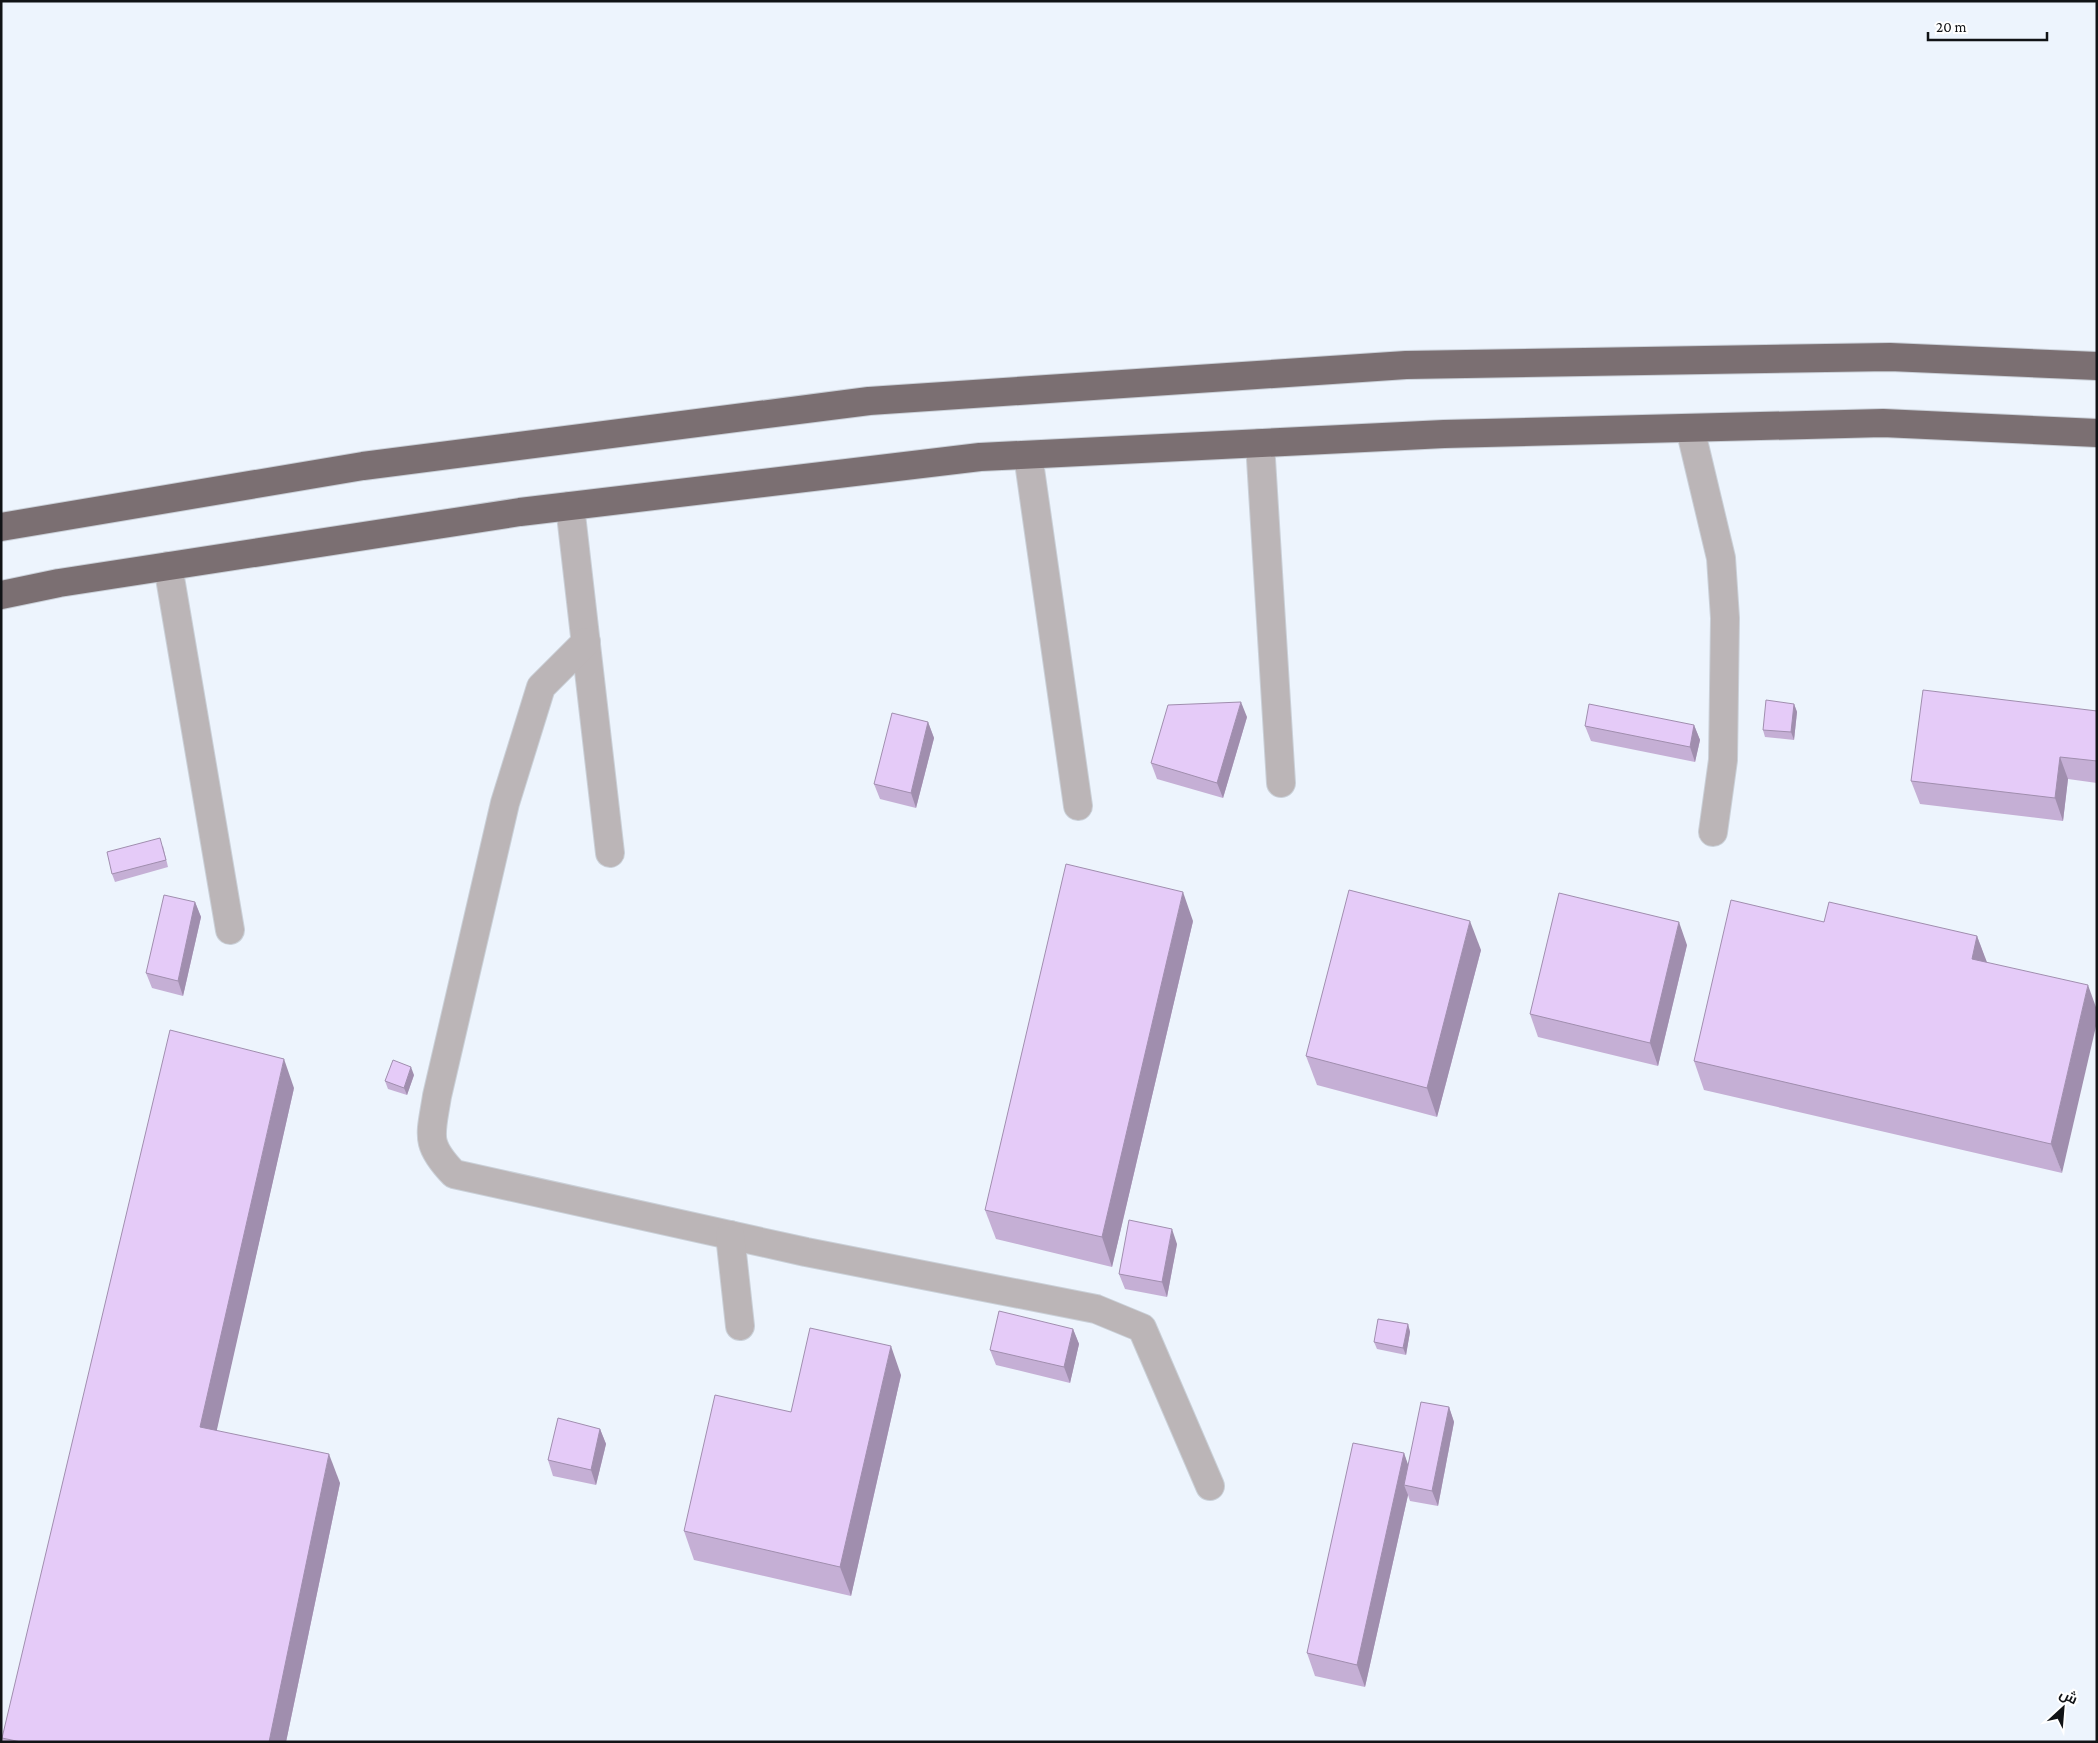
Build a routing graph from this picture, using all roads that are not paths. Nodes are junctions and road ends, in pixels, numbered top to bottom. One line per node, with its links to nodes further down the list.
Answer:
1 (2097, 366): 7 (highway)
2 (1690, 428): 3 (highway); 4 (highway); 13 (lane)
3 (2097, 433)
4 (1260, 443): 5 (highway); 11 (lane)
5 (1028, 455): 6 (highway); 12 (lane)
6 (570, 506): 8 (highway); 10 (lane)
7 (1, 527)
8 (168, 566): 9 (highway); 15 (lane)
9 (1, 595)
10 (586, 642): 14 (lane); 16 (lane)
11 (1281, 784)
12 (1078, 806)
13 (1713, 832)
14 (610, 853)
15 (230, 930)
16 (730, 1235): 17 (lane); 18 (lane)
17 (740, 1326)
18 (1210, 1486)

